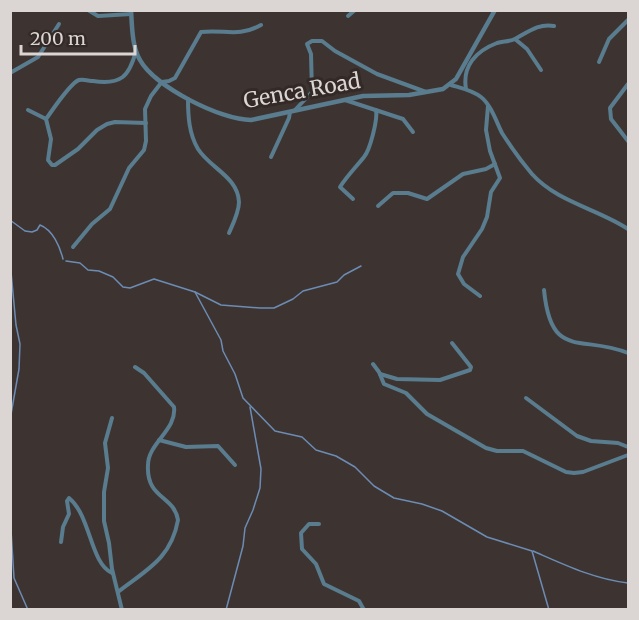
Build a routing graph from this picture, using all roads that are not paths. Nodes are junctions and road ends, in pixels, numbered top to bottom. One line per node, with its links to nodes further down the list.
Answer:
1 (88, 10): 4 (street)
2 (355, 10): 5 (street)
3 (495, 10): 17 (street)
4 (131, 12): 11 (street, Genca Road)
5 (348, 16)
6 (628, 20): 12 (street)
7 (59, 24): 14 (street)
8 (261, 25): 15 (street)
9 (554, 26): 10 (street)
10 (515, 39): 13 (street); 18 (street)
11 (136, 50): 15 (street, Genca Road); 26 (street)
12 (598, 62)
13 (541, 70)
14 (10, 73)
15 (160, 83): 20 (street, Genca Road); 27 (street)
16 (628, 84): 29 (street)
17 (451, 85): 18 (street); 19 (street, Genca Road)
18 (466, 89): 22 (street)
19 (427, 93): 21 (street, Genca Road); 24 (street)
20 (188, 99): 24 (street, Genca Road); 35 (street)
21 (344, 100): 24 (street, Genca Road); 25 (street)
22 (488, 105): 31 (street); 34 (street)
23 (28, 110): 26 (street)
24 (292, 110): 30 (street)
25 (376, 110): 28 (street); 32 (street)
26 (46, 119): 27 (street)
27 (146, 123): 36 (street)
28 (413, 132)
29 (628, 141)
30 (271, 157)
31 (495, 164): 33 (street); 38 (street)
32 (353, 199)
33 (378, 206)
34 (628, 229)
35 (229, 233)
36 (73, 248)
37 (544, 290): 40 (street)
38 (480, 296)
39 (452, 343): 43 (street)
40 (628, 353)
41 (373, 364): 43 (street)
42 (135, 367): 46 (street)
43 (380, 374): 48 (street)
44 (526, 398): 47 (street)
45 (112, 417): 52 (street)
46 (159, 440): 49 (street); 53 (street)
47 (628, 447)
48 (628, 455)
49 (235, 465)
50 (319, 524): 55 (street)
51 (61, 542): 52 (street)
52 (113, 573): 53 (street)
53 (118, 592): 54 (street)
54 (122, 609)
55 (364, 609)

